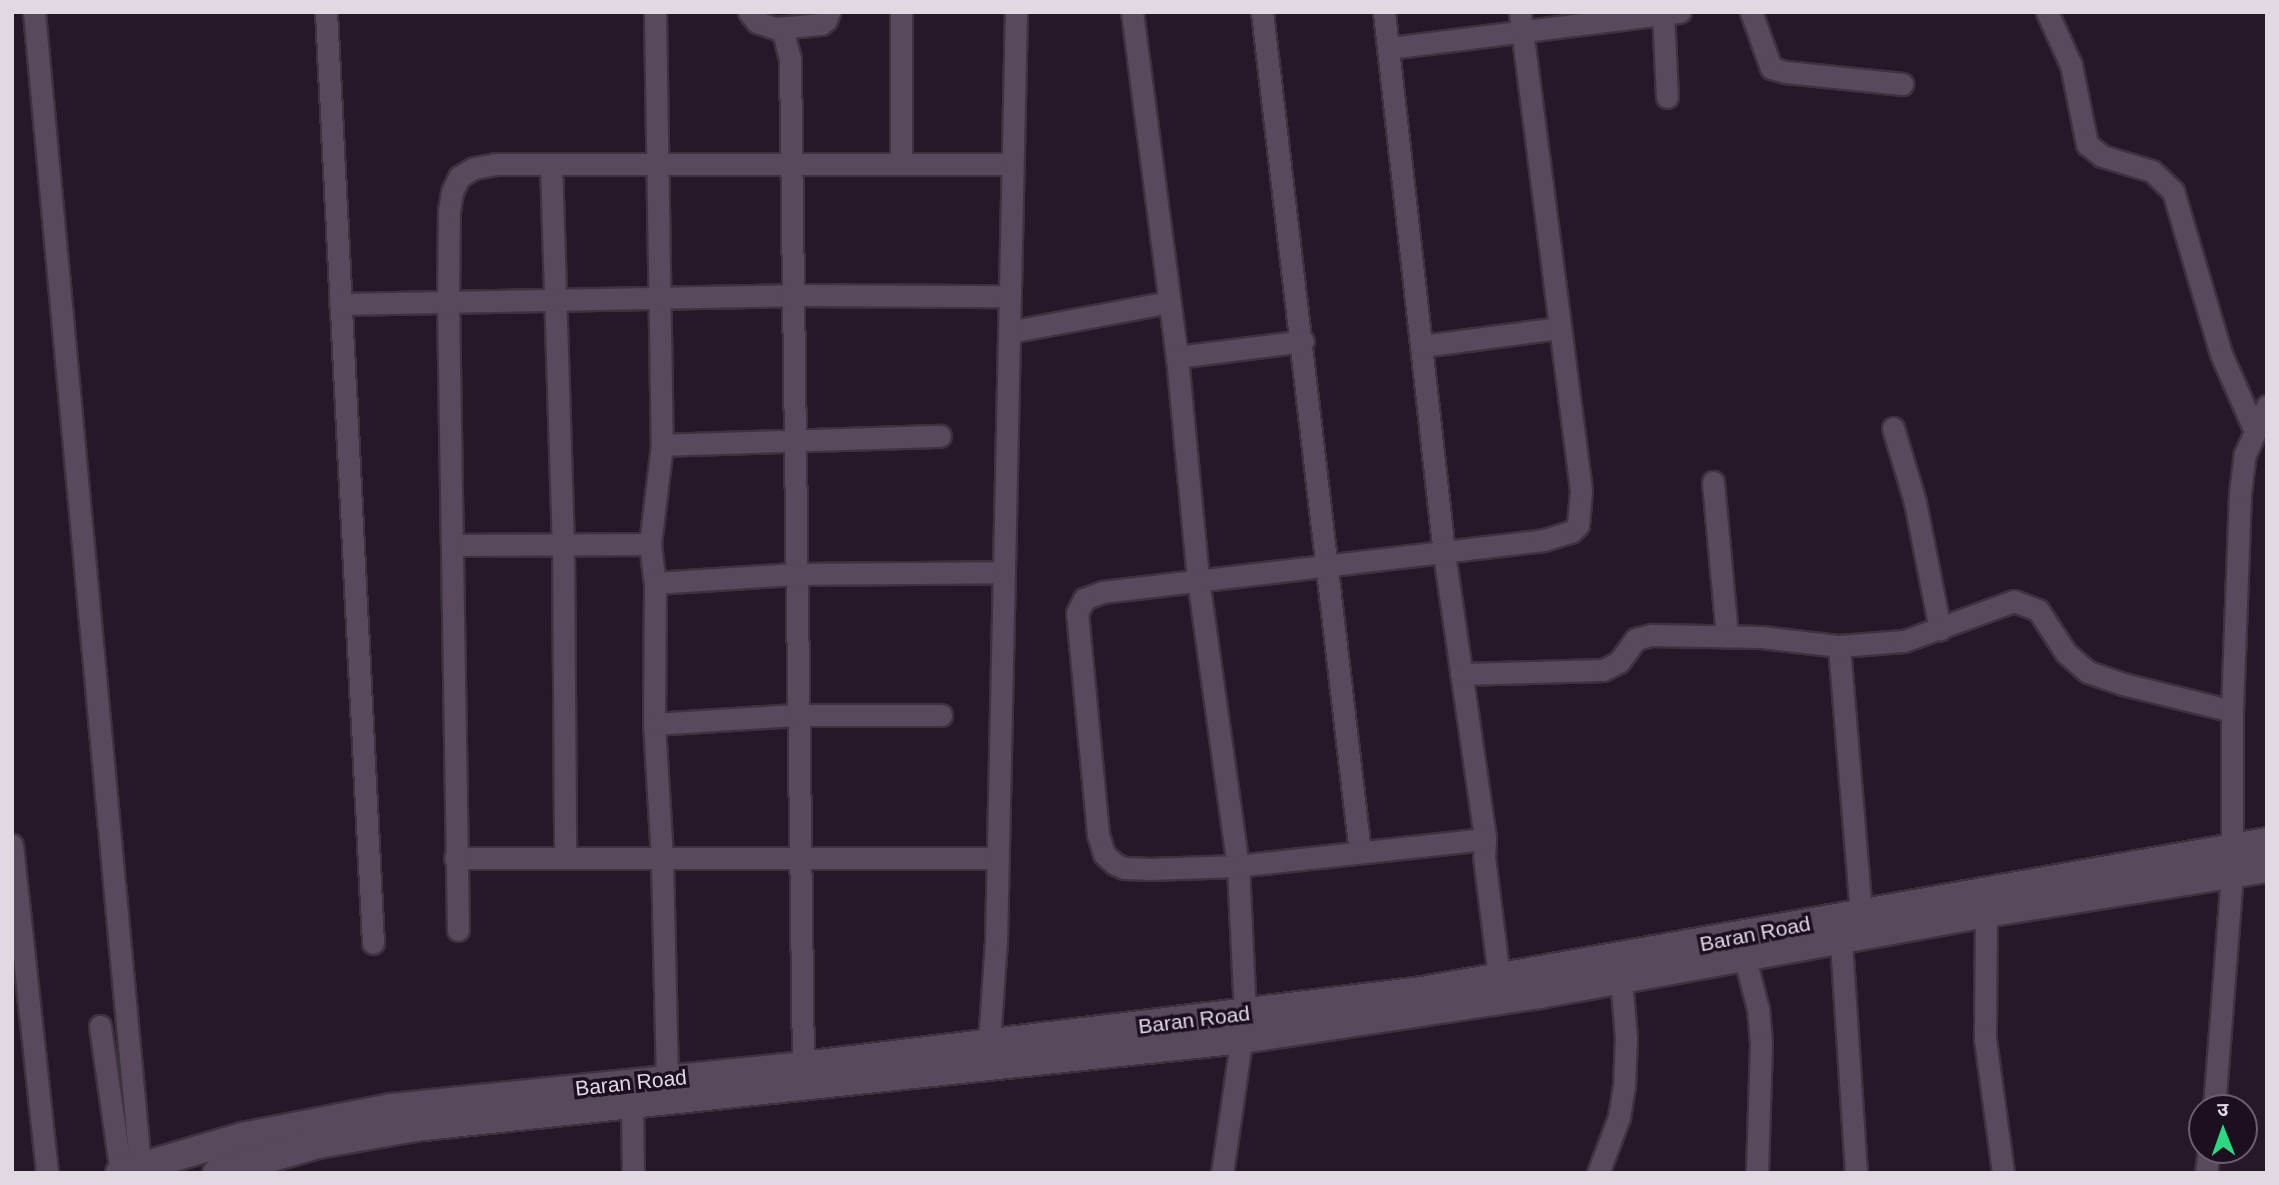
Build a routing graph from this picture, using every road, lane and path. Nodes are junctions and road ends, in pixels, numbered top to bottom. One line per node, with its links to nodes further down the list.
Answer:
1 (34, 12): 88 (street)
2 (326, 12): 30 (street)
3 (654, 12): 21 (street)
4 (749, 12): 15 (street)
5 (829, 12): 15 (street)
6 (901, 12): 19 (street)
7 (1016, 12): 23 (street)
8 (1132, 12): 28 (street)
9 (1262, 12): 33 (street)
10 (1384, 12): 16 (street)
11 (1751, 12): 17 (street)
12 (2047, 12): 38 (street)
13 (1669, 13): 14 (street); 18 (street)
14 (1521, 22): 16 (street); 31 (street)
15 (778, 28): 22 (street)
16 (1389, 48): 34 (street)
17 (1902, 84)
18 (1667, 97)
19 (901, 163): 22 (street); 23 (street)
20 (551, 164): 21 (street); 27 (street); 29 (street)
21 (656, 164): 22 (street); 26 (street)
22 (791, 164): 24 (street)
23 (1012, 164): 25 (street)
24 (791, 295): 25 (street); 26 (street); 40 (street)
25 (1010, 296): 32 (street)
26 (660, 297): 27 (street); 41 (street)
27 (557, 299): 29 (street); 45 (street)
28 (1169, 302): 32 (street); 35 (street)
29 (449, 303): 30 (street); 44 (street)
30 (340, 304): 76 (street)
31 (1558, 328): 34 (street); 46 (street)
32 (1009, 332): 48 (street)
33 (1303, 341): 35 (street); 47 (street)
34 (1422, 346): 46 (street)
35 (1177, 356): 50 (street)
36 (2267, 406): 38 (street)
37 (1893, 428): 52 (street)
38 (2255, 431): 56 (street)
39 (940, 436): 40 (street)
40 (793, 442): 41 (street); 49 (street)
41 (662, 445): 43 (street)
42 (1713, 482): 53 (street)
43 (650, 544): 45 (street); 51 (street)
44 (453, 545): 45 (street); 65 (street)
45 (563, 545): 66 (street)
46 (1444, 553): 47 (street); 55 (street)
47 (1326, 566): 50 (street); 63 (street)
48 (1004, 572): 49 (street); 67 (street)
49 (794, 574): 51 (street); 57 (street)
50 (1198, 579): 70 (street); 70 (street)
51 (655, 583): 59 (street)
52 (1940, 630): 54 (street); 56 (street)
53 (1727, 636): 54 (street); 55 (street)
54 (1839, 646): 72 (street)
55 (1461, 674): 60 (street)
56 (2232, 710): 69 (street)
57 (796, 715): 58 (street); 59 (street); 64 (street)
58 (941, 715)
59 (654, 724): 68 (street)
60 (1485, 839): 63 (street); 78 (street)
61 (2267, 842): 69 (main road, Baran Road)
62 (12, 845): 80 (street)
63 (1360, 852): 70 (street)
64 (798, 857): 67 (street); 68 (street); 84 (street)
65 (454, 858): 66 (street); 74 (street)
66 (565, 858): 68 (street)
67 (998, 858): 83 (street)
68 (662, 860): 85 (street)
69 (2232, 861): 71 (main road, Baran Road); 72 (main road, Baran Road); 73 (main road, Baran Road); 86 (street)
70 (1238, 866): 82 (street)
71 (2267, 868)
72 (1861, 913): 78 (main road, Baran Road)
73 (1986, 914): 75 (main road, Baran Road); 96 (street)
74 (458, 930)
75 (1841, 941): 77 (main road, Baran Road); 95 (street)
76 (373, 943)
77 (1745, 959): 79 (main road, Baran Road); 94 (street)
78 (1500, 978): 82 (main road, Baran Road)
79 (1620, 980): 82 (main road, Baran Road); 93 (street)
80 (20, 1002): 89 (street)
81 (100, 1026): 88 (street)
82 (1243, 1026): 83 (main road, Baran Road); 87 (main road, Baran Road); 92 (street)
83 (989, 1043): 84 (main road, Baran Road)
84 (803, 1066): 85 (main road, Baran Road)
85 (667, 1079): 88 (main road, Baran Road)
86 (2215, 1094)
87 (632, 1104): 90 (main road, Baran Road); 91 (street)
88 (127, 1170)
89 (47, 1173)
90 (218, 1173)
91 (633, 1173)
92 (1222, 1173)
93 (1598, 1173)
94 (1757, 1173)
95 (1856, 1173)
96 (2003, 1173)

